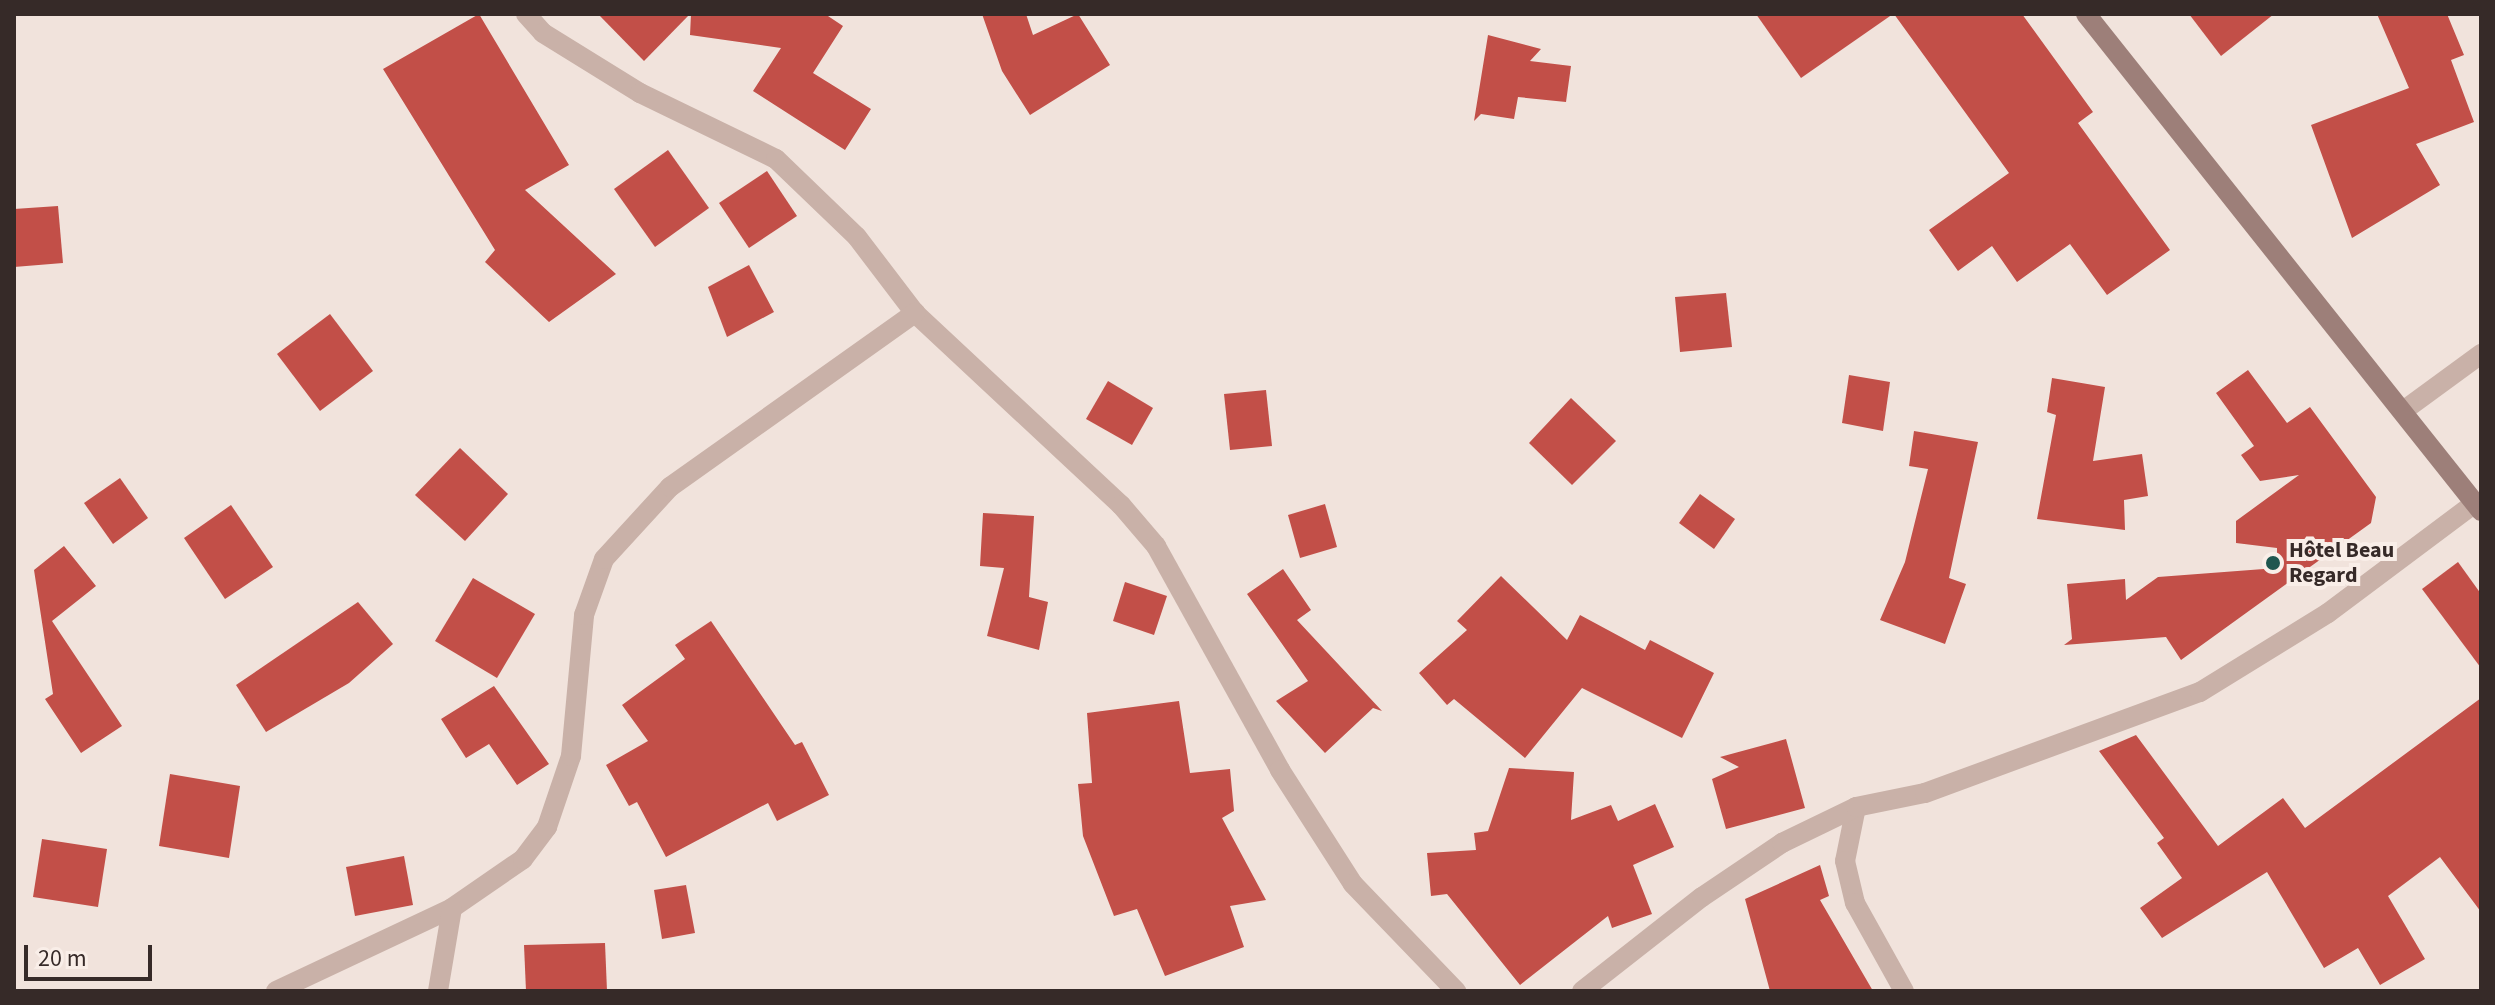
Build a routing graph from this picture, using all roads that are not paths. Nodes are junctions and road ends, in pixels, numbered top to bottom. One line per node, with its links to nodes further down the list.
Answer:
1 (526, 14): 3 (street)
2 (2086, 14): 5 (main road)
3 (915, 313): 8 (street); 11 (street)
4 (2481, 354): 5 (street)
5 (2403, 411): 6 (main road)
6 (2478, 507): 7 (street)
7 (1856, 807): 12 (street); 13 (street)
8 (452, 908): 9 (street); 10 (street)
9 (276, 991)
10 (438, 991)
11 (1456, 991)
12 (1582, 991)
13 (1904, 991)

